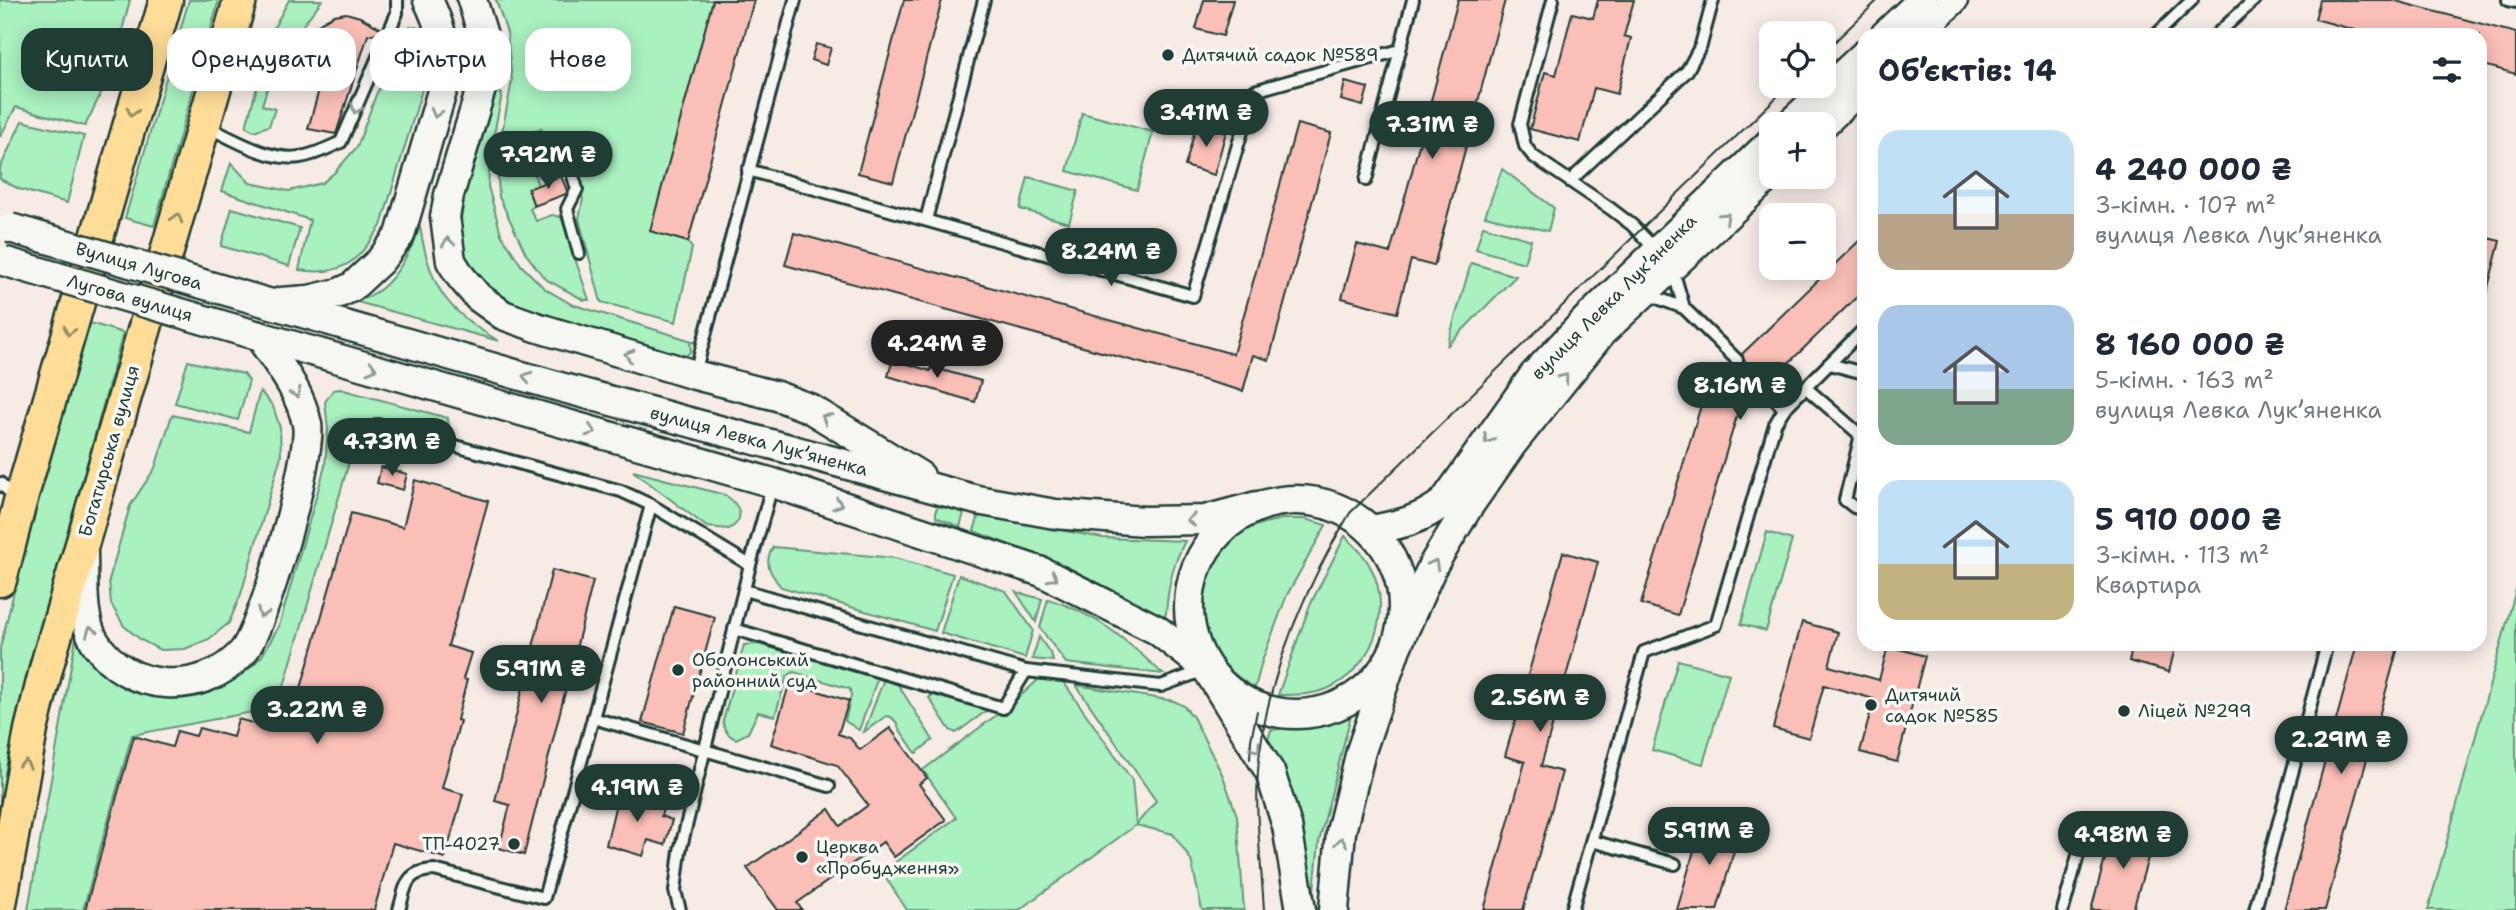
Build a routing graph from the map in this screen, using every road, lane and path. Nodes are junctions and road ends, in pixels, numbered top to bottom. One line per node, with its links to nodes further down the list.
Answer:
1 (166, 0): 56 (main road, one-way to 56)
2 (397, 0): 28 (lane, one-way to 28)
3 (428, 0): 41 (main road, one-way to 41)
4 (472, 0): 48 (main road, one-way to 4)
5 (795, 0): 31 (lane)
6 (984, 0): 35 (lane)
7 (1413, 0): 23 (lane)
8 (1553, 0): 33 (lane)
9 (1713, 0): 22 (lane)
10 (1721, 0): 22 (lane)
11 (1922, 0): 18 (main road)
12 (1953, 0): 19 (main road)
13 (2192, 0): 20 (lane)
14 (2254, 0): 21 (lane)
15 (2508, 0): 17 (lane)
16 (241, 1): 28 (main road, Богатирська вулиця)
17 (2516, 2)
18 (1892, 28)
19 (1923, 28)
20 (2162, 28)
21 (2224, 28)
22 (1705, 33): 33 (lane)
23 (1400, 50): 32 (lane); 35 (lane)
24 (1857, 62): 26 (main road)
25 (1857, 92): 27 (main road)
26 (1803, 112)
27 (1836, 112)
28 (204, 125): 62 (main road, Богатирська вулиця, one-way to 28)
29 (535, 143): 37 (lane)
30 (1759, 155): 38 (main road, вулиця Левка Лукʼяненка)
31 (748, 170): 35 (lane); 48 (lane)
32 (1366, 180)
33 (1570, 181): 38 (lane)
34 (1759, 184): 38 (main road, вулиця Левка Лукʼяненка, one-way to 34)
35 (926, 220)
36 (4, 225): 41 (main road, Вулиця Лугова, bridge)
37 (579, 253)
38 (1665, 259): 40 (main road, вулиця Левка Лукʼяненка); 42 (lane); 61 (main road, вулиця Левка Лукʼяненка, one-way to 61)
39 (1, 261): 43 (main road, Лугова вулиця, bridge)
40 (1644, 293): 42 (lane); 67 (main road, вулиця Левка Лукʼяненка, one-way to 40)
41 (268, 303): 57 (main road, вулиця Левка Лукʼяненка, one-way to 41)
42 (1684, 308): 45 (lane)
43 (259, 336): 55 (main road, вулиця Левка Лукʼяненка, one-way to 55); 62 (main road, one-way to 62)
44 (1857, 336): 46 (lane)
45 (1737, 360)
46 (1829, 364): 47 (lane); 50 (lane)
47 (1857, 371)
48 (695, 375): 57 (main road, one-way to 48)
49 (1764, 387): 51 (lane)
50 (1805, 387): 51 (lane); 53 (lane)
51 (1784, 409): 75 (lane)
52 (378, 425): 58 (lane)
53 (1857, 432)
54 (1857, 451): 60 (lane)
55 (773, 483): 63 (lane); 69 (main road, вулиця Левка Лукʼяненка, one-way to 69)
56 (10, 492): 64 (main road)
57 (947, 492): 59 (main road, вулиця Левка Лукʼяненка, one-way to 57)
58 (651, 505): 63 (lane); 71 (lane)
59 (1257, 506): 61 (main road); 69 (main road)
60 (1857, 507)
61 (1371, 530): 67 (main road)
62 (83, 542): 77 (main road, Богатирська вулиця, one-way to 62)
63 (750, 565): 65 (lane)
64 (1, 576)
65 (744, 590): 66 (lane); 70 (lane)
66 (734, 629): 70 (lane); 72 (lane)
67 (1396, 648): 69 (main road); 81 (main road, one-way to 67)
68 (2325, 651): 84 (lane)
69 (1208, 669): 70 (lane); 80 (main road, one-way to 80)
70 (1026, 671)
71 (593, 718): 72 (lane); 78 (lane)
72 (705, 750): 73 (lane); 79 (lane)
73 (829, 786)
74 (2083, 837): 83 (lane)
75 (1592, 841): 76 (lane); 82 (lane)
76 (1675, 864)
77 (0, 904)
78 (400, 910)
79 (680, 910)
80 (1301, 910)
81 (1334, 910)
82 (1572, 910)
83 (2063, 910)
84 (2255, 910)

